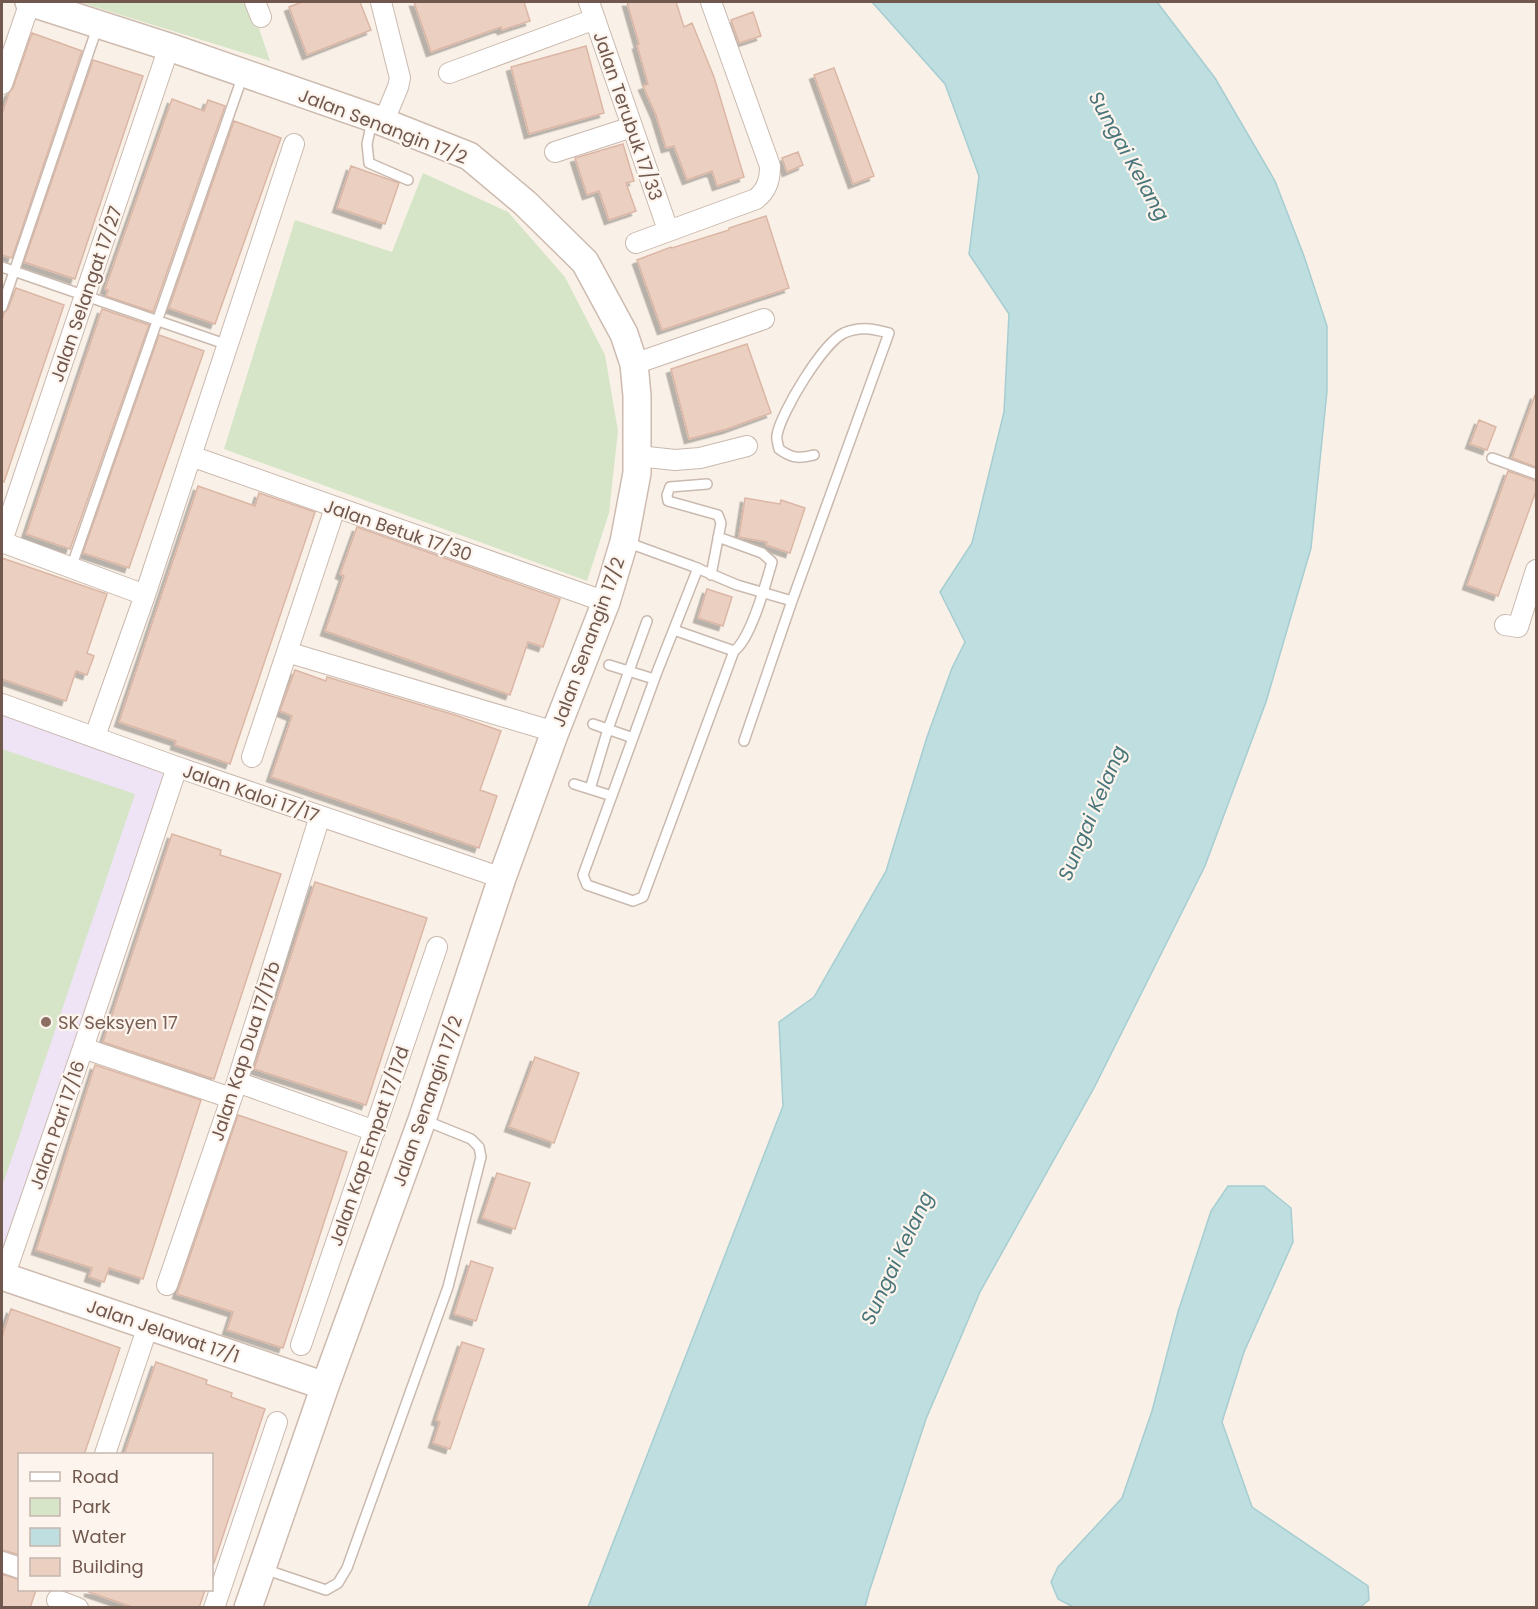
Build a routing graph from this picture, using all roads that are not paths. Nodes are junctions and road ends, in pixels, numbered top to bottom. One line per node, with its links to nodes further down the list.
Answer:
1 (30, 2): 5 (street, Jalan Senangin 17/2); 9 (street)
2 (381, 2): 10 (street)
3 (711, 2): 15 (street)
4 (592, 10): 7 (street); 11 (street, Jalan Terubuk 17/33)
5 (99, 24): 6 (street, Jalan Senangin 17/2); 18 (lane)
6 (169, 47): 8 (street, Jalan Senangin 17/2); 19 (street, Jalan Selangat 17/27)
7 (449, 73)
8 (243, 74): 10 (street, Jalan Senangin 17/2); 22 (lane)
9 (2, 84)
10 (378, 121): 14 (lane); 24 (street, Jalan Senangin 17/2)
11 (632, 128): 13 (street); 15 (street, Jalan Terubuk 17/33)
12 (294, 144): 23 (street)
13 (555, 152)
14 (408, 180)
15 (668, 230): 16 (street)
16 (636, 243)
17 (2, 267): 18 (lane)
18 (14, 271): 19 (lane); 20 (lane)
19 (86, 296): 22 (lane); 34 (street, Jalan Selangat 17/27)
20 (2, 307)
21 (764, 319): 24 (street)
22 (156, 320): 23 (lane); 36 (lane)
23 (228, 345): 27 (street)
24 (634, 364): 28 (street, Jalan Senangin 17/2)
25 (747, 446): 28 (street)
26 (814, 455): 42 (lane)
27 (190, 456): 32 (street, Jalan Betuk 17/30); 41 (street)
28 (638, 456): 35 (street, Jalan Senangin 17/2)
29 (1492, 458): 30 (lane)
30 (1536, 474)
31 (707, 484): 33 (lane)
32 (335, 508): 43 (street, Jalan Betuk 17/30); 48 (street)
33 (718, 537): 39 (lane); 40 (lane)
34 (2, 542): 36 (street)
35 (624, 542): 37 (lane); 43 (street, Jalan Senangin 17/2)
36 (71, 568): 41 (street)
37 (698, 568): 39 (lane); 46 (lane)
38 (1536, 570): 45 (street)
39 (711, 574): 40 (lane)
40 (764, 593): 42 (lane); 47 (lane)
41 (145, 595): 56 (street)
42 (792, 601): 58 (lane)
43 (606, 602): 55 (street, Jalan Senangin 17/2)
44 (647, 621): 50 (lane)
45 (1505, 626)
46 (674, 630): 47 (lane); 51 (lane)
47 (734, 651): 63 (lane)
48 (287, 652): 55 (street); 59 (street)
49 (609, 665): 50 (lane)
50 (628, 671): 51 (lane); 54 (lane)
51 (654, 679): 57 (lane)
52 (2, 704): 56 (street, Jalan Kaloi 17/17)
53 (593, 724): 54 (lane)
54 (608, 729): 57 (lane); 62 (lane)
55 (555, 732): 65 (street, Jalan Senangin 17/2)
56 (94, 736): 60 (street, Jalan Kaloi 17/17)
57 (633, 738): 63 (lane)
58 (744, 741)
59 (252, 757)
60 (177, 767): 64 (street, Jalan Kaloi 17/17); 67 (street, Jalan Pari 17/16)
61 (574, 784): 62 (lane)
62 (590, 789): 63 (lane)
63 (612, 796)
64 (320, 816): 65 (street, Jalan Kaloi 17/17); 68 (street, Jalan Kap Dua 17/17b)
65 (502, 878): 69 (street, Jalan Senangin 17/2)
66 (437, 947): 70 (street, Jalan Kap Empat 17/17d)
67 (84, 1048): 68 (street); 71 (street, Jalan Pari 17/16)
68 (234, 1090): 70 (street); 72 (street, Jalan Kap Dua 17/17b)
69 (422, 1119): 75 (street, Jalan Senangin 17/2); 80 (lane)
70 (375, 1131): 74 (street, Jalan Kap Empat 17/17d)
71 (3, 1276): 73 (street, Jalan Jelawat 17/1)
72 (167, 1285)
73 (148, 1326): 75 (street, Jalan Jelawat 17/1); 77 (street)
74 (301, 1345)
75 (325, 1386): 80 (street, Jalan Senangin 17/2)
76 (277, 1422): 83 (street)
77 (106, 1453)
78 (2, 1562): 79 (street)
79 (18, 1567)
80 (262, 1568): 84 (street, Jalan Senangin 17/2)
81 (57, 1599): 82 (street)
82 (78, 1608)
83 (214, 1608)
84 (248, 1608)

